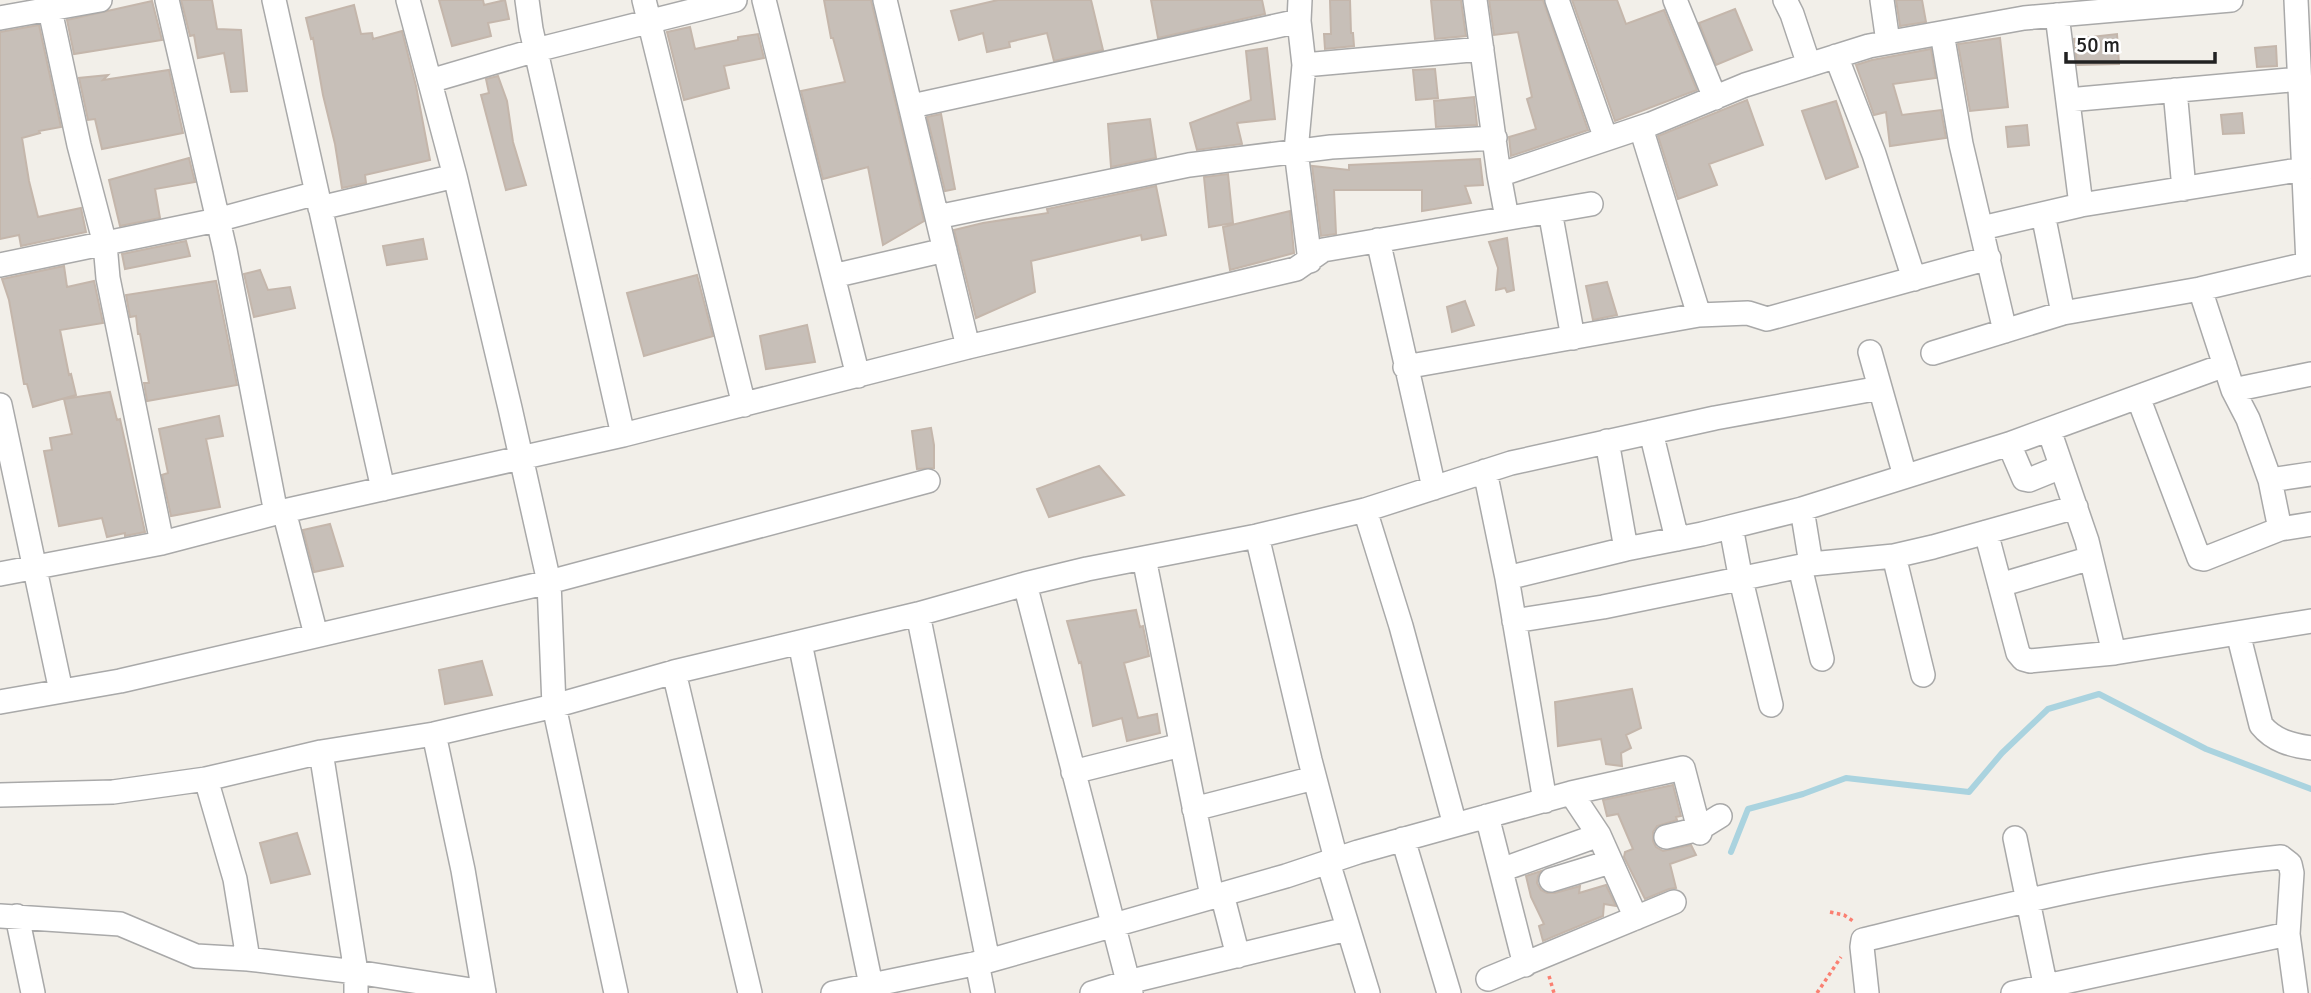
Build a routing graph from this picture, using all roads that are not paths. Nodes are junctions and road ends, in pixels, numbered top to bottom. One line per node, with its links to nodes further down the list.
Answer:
1 (100, 0): 17 (street)
2 (167, 0): 51 (street)
3 (274, 0): 44 (street)
4 (408, 0): 30 (street)
5 (527, 0): 25 (street)
6 (736, 0): 20 (street)
7 (764, 0): 60 (street)
8 (885, 0): 34 (street)
9 (1475, 0): 24 (street)
10 (1557, 0): 37 (street)
11 (1675, 0): 32 (street)
12 (1785, 0): 28 (street)
13 (1882, 0): 23 (street)
14 (2231, 0): 16 (street)
15 (2296, 0): 29 (street)
16 (2168, 3): 19 (street)
17 (50, 10): 21 (street); 54 (street)
18 (1300, 10): 27 (street); 34 (street)
19 (2049, 10): 22 (street); 33 (street)
20 (647, 11): 25 (street); 78 (street)
21 (0, 18)
22 (1942, 33): 23 (street); 52 (street)
23 (1888, 42): 26 (street)
24 (1482, 49): 27 (street); 36 (street)
25 (536, 50): 30 (street); 81 (street)
26 (1836, 56): 28 (street); 61 (street)
27 (1304, 65): 38 (street)
28 (1810, 65): 32 (street)
29 (2300, 79): 31 (street); 39 (street)
30 (430, 81): 41 (street)
31 (2175, 90): 33 (street); 42 (street)
32 (1715, 98): 35 (street)
33 (2068, 100): 46 (street)
34 (912, 106): 49 (street)
35 (1641, 128): 37 (street); 64 (street)
36 (1494, 138): 38 (street); 40 (street)
37 (1606, 139): 40 (street)
38 (1296, 151): 49 (street); 57 (street)
39 (2304, 169): 42 (street); 43 (street)
40 (1499, 175): 50 (street)
41 (455, 176): 44 (street); 84 (street)
42 (2184, 188): 46 (street)
43 (2308, 193): 58 (street)
44 (319, 200): 51 (street); 92 (street)
45 (1591, 204): 47 (street)
46 (2081, 205): 48 (street)
47 (1550, 211): 50 (street); 66 (street)
48 (2043, 214): 52 (street); 63 (street)
49 (937, 217): 55 (street)
50 (1507, 218): 53 (street)
51 (217, 220): 54 (street); 96 (street)
52 (1982, 228): 56 (street)
53 (1378, 240): 57 (street); 71 (street)
54 (105, 244): 59 (street); 103 (street)
55 (945, 250): 60 (street); 67 (street)
56 (1989, 258): 61 (street); 65 (street)
57 (1310, 261): 67 (street)
58 (2310, 263): 62 (street)
59 (0, 265)
60 (833, 276): 73 (street)
61 (1914, 279): 64 (street)
62 (2200, 289): 63 (street); 70 (street)
63 (2063, 313): 65 (street)
64 (1699, 315): 66 (street)
65 (2005, 331): 69 (street)
66 (1573, 338): 71 (street)
67 (968, 347): 73 (street)
68 (1870, 352): 74 (street)
69 (1933, 352)
70 (2225, 365): 75 (street); 76 (street)
71 (1405, 367): 91 (street)
72 (2311, 374): 75 (street)
73 (858, 376): 78 (street)
74 (1880, 388): 80 (street); 88 (street)
75 (2233, 390): 89 (street)
76 (2138, 397): 79 (street); 99 (street)
77 (0, 405): 109 (street)
78 (744, 405): 81 (street)
79 (2049, 430): 83 (street); 85 (street)
80 (1651, 432): 82 (street); 102 (street)
81 (623, 435): 84 (street)
82 (1607, 442): 86 (street); 104 (street)
83 (2009, 444): 85 (street); 88 (street)
84 (521, 459): 92 (street); 113 (street)
85 (2061, 467): 93 (street)
86 (1485, 471): 91 (street); 111 (street)
87 (2311, 474): 89 (street)
88 (1905, 476): 94 (street)
89 (2270, 480): 99 (street)
90 (929, 481): 113 (street)
91 (1434, 488): 95 (street)
92 (383, 489): 96 (street)
93 (2076, 506): 100 (street); 107 (street)
94 (1802, 509): 98 (street); 108 (street)
95 (1365, 510): 101 (street); 143 (street)
96 (280, 512): 103 (street); 120 (street)
97 (2311, 524): 99 (street)
98 (1731, 527): 102 (street); 112 (street)
99 (2280, 529)
100 (1986, 532): 105 (street); 115 (street)
101 (1257, 536): 106 (street); 135 (street)
102 (1677, 539): 104 (street)
103 (162, 543): 109 (street)
104 (1626, 549): 111 (street)
105 (1894, 555): 108 (street); 125 (street)
106 (1144, 558): 114 (street); 131 (street)
107 (2091, 558): 115 (street); 122 (street)
108 (1806, 565): 112 (street); 123 (street)
109 (35, 567): 110 (street); 126 (street)
110 (0, 574)
111 (1507, 578): 117 (street)
112 (1741, 580): 117 (street); 128 (street)
113 (549, 582): 120 (street); 129 (street)
114 (1025, 584): 116 (street); 134 (street)
115 (2000, 585): 122 (street)
116 (918, 614): 121 (street); 163 (street)
117 (1514, 621): 139 (street)
118 (2311, 621): 119 (street)
119 (2238, 633): 122 (street); 132 (street)
120 (316, 635): 126 (street)
121 (800, 643): 124 (street); 167 (street)
122 (2114, 653)
123 (1822, 659)
124 (674, 672): 129 (street); 174 (street)
125 (1923, 674)
126 (61, 691): 127 (street)
127 (0, 702)
128 (1771, 705)
129 (554, 706): 130 (street); 173 (street)
130 (434, 734): 133 (street); 172 (street)
131 (1181, 745): 134 (street); 140 (street)
132 (2311, 748)
133 (321, 752): 136 (street); 166 (street)
134 (1073, 772): 158 (street)
135 (1314, 778): 140 (street); 149 (street)
136 (206, 779): 138 (street); 162 (street)
137 (1571, 793): 139 (street); 144 (street); 145 (street)
138 (0, 795)
139 (1545, 801): 141 (street)
140 (1194, 809): 153 (street)
141 (1487, 816): 143 (street); 151 (street)
142 (1720, 816): 144 (street)
143 (1455, 825): 148 (street)
144 (1699, 831): 146 (street)
145 (1599, 835): 150 (street); 151 (street)
146 (1666, 837)
147 (2015, 838): 154 (street)
148 (1403, 839): 149 (street); 178 (street)
149 (1332, 861): 153 (street); 159 (street)
150 (1610, 862): 152 (street); 157 (street)
151 (1501, 870): 164 (street)
152 (1551, 880)
153 (1217, 895): 158 (street); 161 (street)
154 (2027, 900): 160 (street); 169 (street); 179 (street)
155 (1674, 902): 157 (street)
156 (9, 916): 162 (street); 171 (street)
157 (1636, 918): 164 (street)
158 (1112, 925): 163 (street); 168 (street)
159 (1347, 929): 161 (street); 177 (street)
160 (2288, 934): 169 (street); 181 (street)
161 (1238, 956): 168 (street)
162 (248, 959): 166 (street)
163 (982, 962): 167 (street); 175 (street)
164 (1525, 965): 165 (street)
165 (1488, 979)
166 (356, 982): 172 (street)
167 (871, 985): 170 (street)
168 (1130, 987): 176 (street)
169 (2046, 990): 180 (street)
170 (841, 992)
171 (33, 993)
172 (484, 993)
173 (616, 993)
174 (750, 993)
175 (983, 993)
176 (1092, 993)
177 (1368, 993)
178 (1449, 993)
179 (1867, 993)
180 (2013, 993)
181 (2296, 993)

